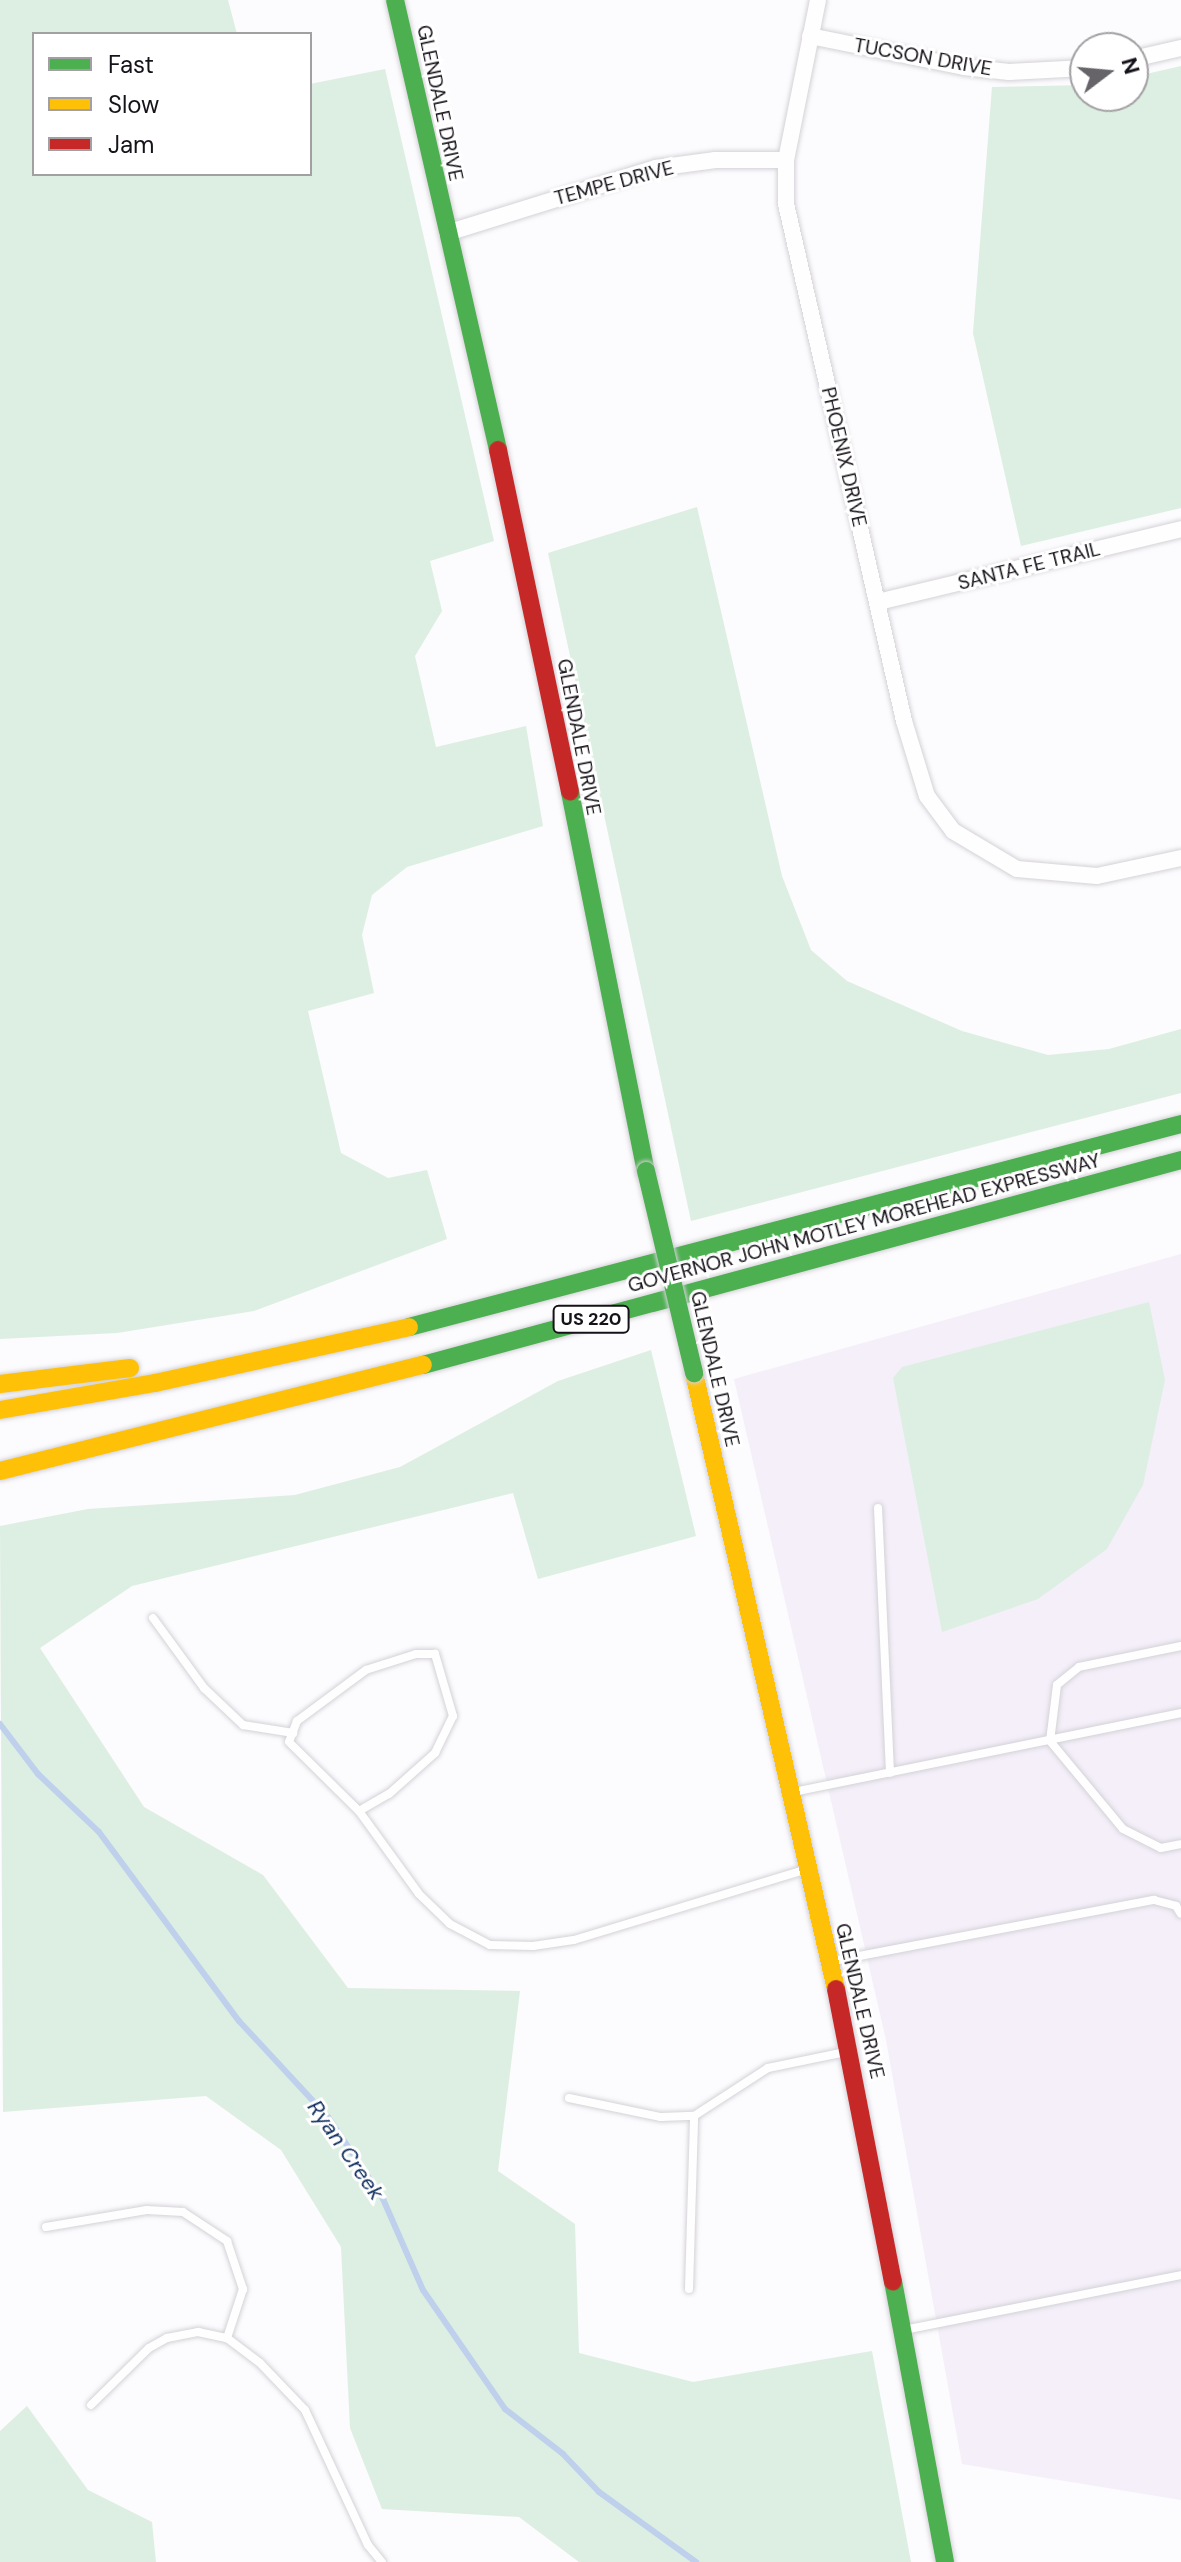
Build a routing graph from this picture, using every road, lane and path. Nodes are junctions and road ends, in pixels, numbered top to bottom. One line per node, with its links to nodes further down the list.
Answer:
1 (395, 0): 8 (main road, GLENDALE DRIVE)
2 (818, 0): 3 (street, PHOENIX DRIVE)
3 (810, 36): 6 (street, TUCSON DRIVE); 7 (street, PHOENIX DRIVE)
4 (1181, 48): 5 (street)
5 (1149, 55)
6 (1069, 69)
7 (786, 160): 8 (street, TEMPE DRIVE); 10 (street, PHOENIX DRIVE)
8 (447, 233): 25 (main road, GLENDALE DRIVE, bridge)
9 (1181, 529): 10 (street, SANTA FE TRAIL)
10 (878, 602): 11 (street, PHOENIX DRIVE)
11 (1181, 858)
12 (1181, 1124): 14 (main road, GOVERNOR JOHN MOTLEY MOREHEAD EXPRESSWAY / US 220)
13 (1181, 1160): 17 (main road, GOVERNOR JOHN MOTLEY MOREHEAD EXPRESSWAY / US 220)
14 (259, 1362): 15 (main road); 16 (main road, GOVERNOR JOHN MOTLEY MOREHEAD EXPRESSWAY / US 220)
15 (0, 1384)
16 (0, 1410)
17 (0, 1471)
18 (878, 1508): 24 (lane)
19 (153, 1618): 22 (lane)
20 (1181, 1646): 23 (lane)
21 (1181, 1713): 23 (lane)
22 (293, 1733): 26 (lane); 26 (lane)
23 (1050, 1741): 24 (lane); 27 (lane)
24 (890, 1773): 25 (lane)
25 (788, 1793): 28 (main road, GLENDALE DRIVE)
26 (359, 1811): 28 (lane)
27 (1181, 1844)
28 (806, 1870): 30 (main road, GLENDALE DRIVE)
29 (1181, 1914): 30 (lane)
30 (829, 1962): 31 (main road, GLENDALE DRIVE)
31 (850, 2051): 33 (lane); 37 (main road, GLENDALE DRIVE)
32 (569, 2098): 33 (lane)
33 (694, 2116): 36 (lane)
34 (46, 2227): 38 (lane)
35 (1181, 2275): 37 (lane)
36 (689, 2289)
37 (899, 2331): 41 (main road, GLENDALE DRIVE)
38 (227, 2338): 39 (lane); 40 (lane)
39 (91, 2405)
40 (382, 2562)
41 (945, 2562)

